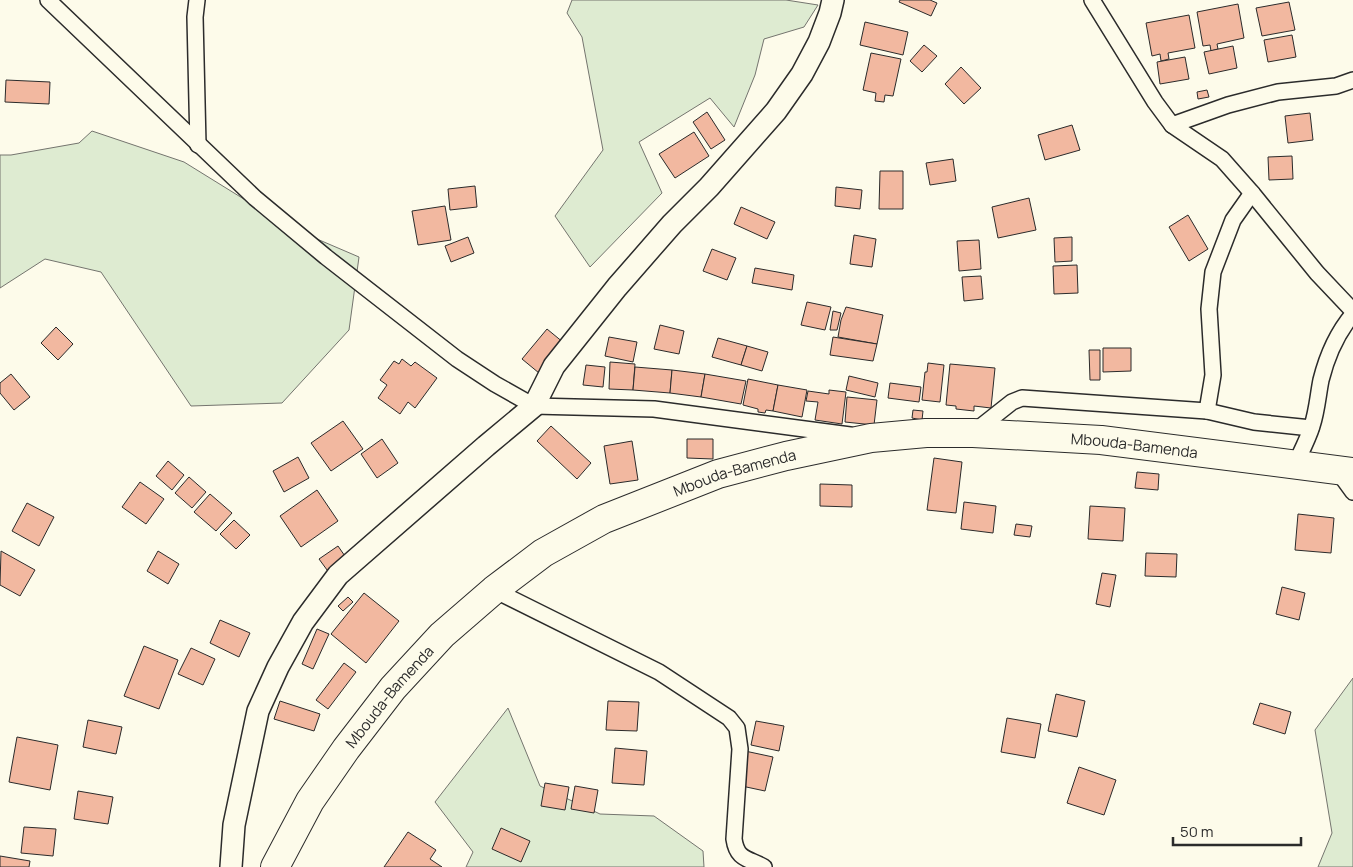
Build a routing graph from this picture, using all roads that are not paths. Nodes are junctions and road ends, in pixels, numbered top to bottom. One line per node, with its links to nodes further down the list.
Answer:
1 (48, 0): 7 (street)
2 (197, 0): 7 (street)
3 (833, 0): 10 (street)
4 (1092, 0): 6 (street)
5 (1353, 80): 6 (street)
6 (1172, 125): 8 (street)
7 (198, 145): 10 (street)
8 (1252, 193): 9 (street); 11 (street)
9 (1353, 313): 12 (street)
10 (534, 406): 14 (street); 19 (street)
11 (1206, 411): 12 (street); 13 (street)
12 (1311, 428): 15 (street)
13 (973, 433): 14 (highway, Mbouda-Bamenda); 15 (highway, Mbouda-Bamenda)
14 (871, 438): 18 (highway, Mbouda-Bamenda)
15 (1295, 466): 16 (highway, Mbouda-Bamenda)
16 (1345, 471): 17 (street)
17 (1353, 492)
18 (494, 590): 20 (highway, Mbouda-Bamenda); 21 (street)
19 (231, 867)
20 (275, 867)
21 (764, 867)

